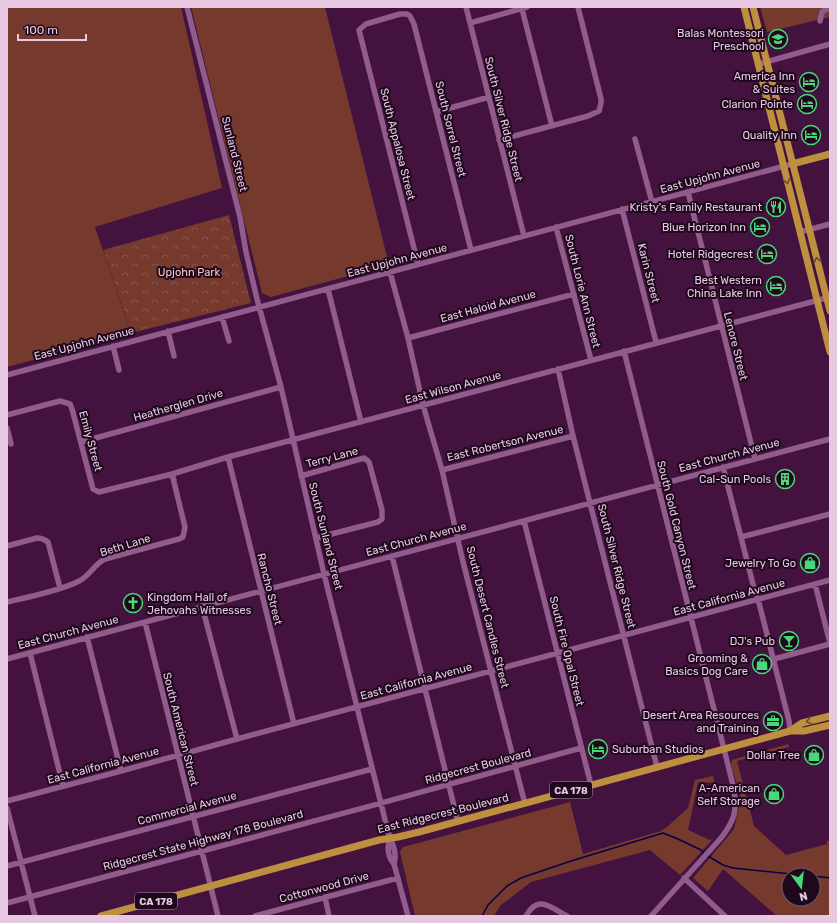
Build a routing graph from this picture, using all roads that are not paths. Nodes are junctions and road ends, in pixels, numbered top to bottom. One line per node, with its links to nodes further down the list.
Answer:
1 (187, 7): 38 (street, Sunland Street)
2 (466, 7): 10 (street, South Silver Ridge Street)
3 (578, 7): 17 (street)
4 (744, 7): 14 (main road)
5 (753, 7): 13 (main road)
6 (830, 7): 8 (street)
7 (525, 8): 10 (street); 17 (street)
8 (822, 9): 9 (street)
9 (820, 21)
10 (470, 23): 15 (street, South Silver Ridge Street)
11 (359, 30): 16 (street, South Sorrel Street); 32 (street, South Appalosa Street)
12 (830, 44): 13 (street)
13 (767, 62): 14 (street); 21 (main road)
14 (759, 64): 22 (main road)
15 (489, 98): 16 (street); 19 (street, South Silver Ridge Street)
16 (436, 112): 31 (street, South Sorrel Street)
17 (552, 126): 19 (street)
18 (635, 139): 24 (street)
19 (499, 140): 30 (street, South Silver Ridge Street)
20 (830, 154): 21 (main road)
21 (792, 164): 22 (street, East Upjohn Avenue); 28 (main road)
22 (784, 166): 23 (street, East Upjohn Avenue); 29 (main road, one-way to 29)
23 (688, 192): 24 (street, East Upjohn Avenue); 41 (street, Lenore Street)
24 (652, 202): 25 (street, East Upjohn Avenue)
25 (622, 209): 27 (street, East Upjohn Avenue); 45 (street, Karin Street)
26 (830, 224): 28 (street)
27 (556, 227): 30 (street, East Upjohn Avenue); 35 (street, South Lorie Ann Street)
28 (810, 230): 29 (street); 36 (main road, one-way to 28)
29 (800, 232): 37 (main road)
30 (524, 236): 31 (street, East Upjohn Avenue)
31 (471, 250): 32 (street, East Upjohn Avenue)
32 (418, 264): 33 (street, East Upjohn Avenue)
33 (390, 272): 34 (street, East Upjohn Avenue); 43 (street, South Desert Candles Street)
34 (328, 289): 38 (street, East Upjohn Avenue); 57 (street)
35 (574, 294): 43 (street, East Haloid Avenue); 50 (street, South Lorie Ann Street)
36 (828, 297): 37 (street, East Wilson Avenue); 39 (main road)
37 (817, 300): 41 (street, East Wilson Avenue); 48 (main road)
38 (259, 307): 40 (street, East Upjohn Avenue); 54 (street, South Sunland Street)
39 (830, 311)
40 (222, 317): 42 (street, East Upjohn Avenue); 44 (street)
41 (721, 326): 45 (street, East Wilson Avenue); 65 (street, Lenore Street)
42 (168, 331): 46 (street, East Upjohn Avenue); 49 (street)
43 (408, 338): 55 (street, South Desert Candles Street)
44 (229, 341)
45 (656, 342): 47 (street, East Wilson Avenue)
46 (113, 346): 52 (street); 53 (street, East Upjohn Avenue)
47 (624, 351): 50 (street, East Wilson Avenue); 70 (street, South Gold Canyon Street)
48 (830, 352)
49 (174, 356)
50 (591, 360): 51 (street, East Wilson Avenue)
51 (558, 369): 55 (street, East Wilson Avenue); 59 (street, South Silver Ridge Street)
52 (119, 370)
53 (7, 375)
54 (281, 387): 61 (street, South Sunland Street); 62 (street, Heatherglen Drive)
55 (423, 405): 57 (street, East Wilson Avenue); 67 (street, South Desert Candles Street)
56 (7, 415): 62 (street, Emily Street)
57 (361, 422): 61 (street, East Wilson Avenue)
58 (7, 428): 63 (street)
59 (573, 436): 67 (street, East Robertson Avenue); 72 (street, South Silver Ridge Street)
60 (830, 439): 65 (street, East Church Avenue)
61 (292, 440): 64 (street, East Wilson Avenue); 68 (street, South Sunland Street)
62 (81, 442): 71 (street, Emily Street)
63 (11, 444)
64 (228, 457): 69 (street, East Wilson Avenue); 84 (street, Rancho Street)
65 (755, 459): 66 (street, East Church Avenue)
66 (723, 467): 70 (street, East Church Avenue); 75 (street)
67 (442, 470): 77 (street, South Desert Candles Street)
68 (301, 476): 76 (street, South Sunland Street); 76 (street, Terry Lane)
69 (173, 477): 71 (street, East Wilson Avenue); 83 (street, Beth Lane)
70 (657, 485): 72 (street, East Church Avenue); 88 (street, South Gold Canyon Street)
71 (94, 490)
72 (590, 503): 74 (street, East Church Avenue); 90 (street, South Silver Ridge Street)
73 (830, 514): 75 (street)
74 (524, 521): 77 (street, East Church Avenue); 94 (street, South Fire Opal Street)
75 (741, 537): 85 (street)
76 (316, 538): 80 (street, South Sunland Street)
77 (459, 538): 79 (street, East Church Avenue); 97 (street, South Desert Candles Street)
78 (7, 546): 83 (street)
79 (392, 556): 80 (street, East Church Avenue); 98 (street)
80 (324, 574): 84 (street, East Church Avenue); 99 (street, South Sunland Street)
81 (830, 580): 82 (street, East California Avenue)
82 (815, 584): 85 (street, East California Avenue); 92 (street)
83 (60, 588): 86 (street, Beth Lane)
84 (260, 590): 87 (street, East Church Avenue); 101 (street, Rancho Street)
85 (758, 599): 88 (street, East California Avenue); 96 (street)
86 (7, 602)
87 (202, 606): 89 (street, East Church Avenue); 104 (street)
88 (691, 618): 90 (street, East California Avenue); 106 (street, South Gold Canyon Street)
89 (145, 622): 91 (street, East Church Avenue); 107 (street, South American Street)
90 (624, 636): 94 (street, East California Avenue); 109 (street, South Silver Ridge Street)
91 (87, 637): 93 (street, East Church Avenue); 111 (street)
92 (830, 644): 96 (street)
93 (30, 653): 95 (street, East Church Avenue); 114 (street)
94 (557, 653): 97 (street, East California Avenue); 105 (street, South Fire Opal Street)
95 (7, 659)
96 (774, 659): 103 (street)
97 (491, 670): 98 (street, East California Avenue); 108 (street, South Desert Candles Street)
98 (425, 689): 99 (street, East California Avenue); 112 (street)
99 (357, 707): 101 (street, East California Avenue); 110 (street, South Sunland Street)
100 (830, 716): 103 (main road, East Ridgecrest Boulevard / CA 178, one-way to 103)
101 (294, 724): 104 (street, East California Avenue)
102 (830, 725): 103 (main road, East Ridgecrest Boulevard / CA 178)
103 (790, 731): 106 (main road, East Ridgecrest Boulevard / CA 178)
104 (236, 739): 107 (street, East California Avenue)
105 (581, 748): 108 (street, Ridgecrest Boulevard); 113 (street, South Fire Opal Street)
106 (723, 749): 109 (main road, East Ridgecrest Boulevard / CA 178); 126 (street, South Gold Canyon Street)
107 (178, 755): 111 (street, East California Avenue); 119 (street, South American Street)
108 (515, 766): 112 (street, Ridgecrest Boulevard); 117 (street, South Desert Candles Street)
109 (657, 767): 113 (main road, East Ridgecrest Boulevard / CA 178)
110 (372, 769): 116 (street); 119 (street, Commercial Avenue)
111 (121, 771): 114 (street, East California Avenue)
112 (449, 784): 116 (street, Ridgecrest Boulevard); 120 (street)
113 (591, 785): 117 (main road, East Ridgecrest Boulevard / CA 178)
114 (64, 786): 115 (street, East California Avenue)
115 (7, 801)
116 (381, 803): 121 (street); 122 (street, Ridgecrest State Highway 178 Boulevard)
117 (525, 804): 120 (main road, East Ridgecrest Boulevard / CA 178)
118 (7, 808): 123 (street)
119 (194, 817): 122 (street, South American Street); 123 (street, Commercial Avenue)
120 (458, 822): 121 (main road, East Ridgecrest Boulevard / CA 178)
121 (390, 838): 125 (street); 127 (main road, East Ridgecrest Boulevard / CA 178)
122 (201, 851): 127 (street, South American Street); 128 (street, Ridgecrest State Highway 178 Boulevard)
123 (21, 862): 124 (street, Commercial Avenue); 128 (street)
124 (7, 866)
125 (398, 878): 129 (street, Cottonwood Drive); 137 (street)
126 (684, 878): 140 (street, South Gold Canyon Street); 141 (street)
127 (211, 887): 133 (main road, East Ridgecrest Boulevard / CA 178); 134 (street, South American Street)
128 (30, 897): 130 (street, Ridgecrest State Highway 178 Boulevard); 132 (street)
129 (325, 897): 131 (street, Cottonwood Drive); 136 (street)
130 (7, 903)
131 (275, 913): 135 (street, Cottonwood Drive)
132 (35, 916)
133 (101, 916)
134 (218, 916)
135 (255, 916)
136 (329, 916)
137 (408, 916)
138 (526, 916): 139 (street)
139 (567, 916)
140 (651, 916)
141 (725, 916)

